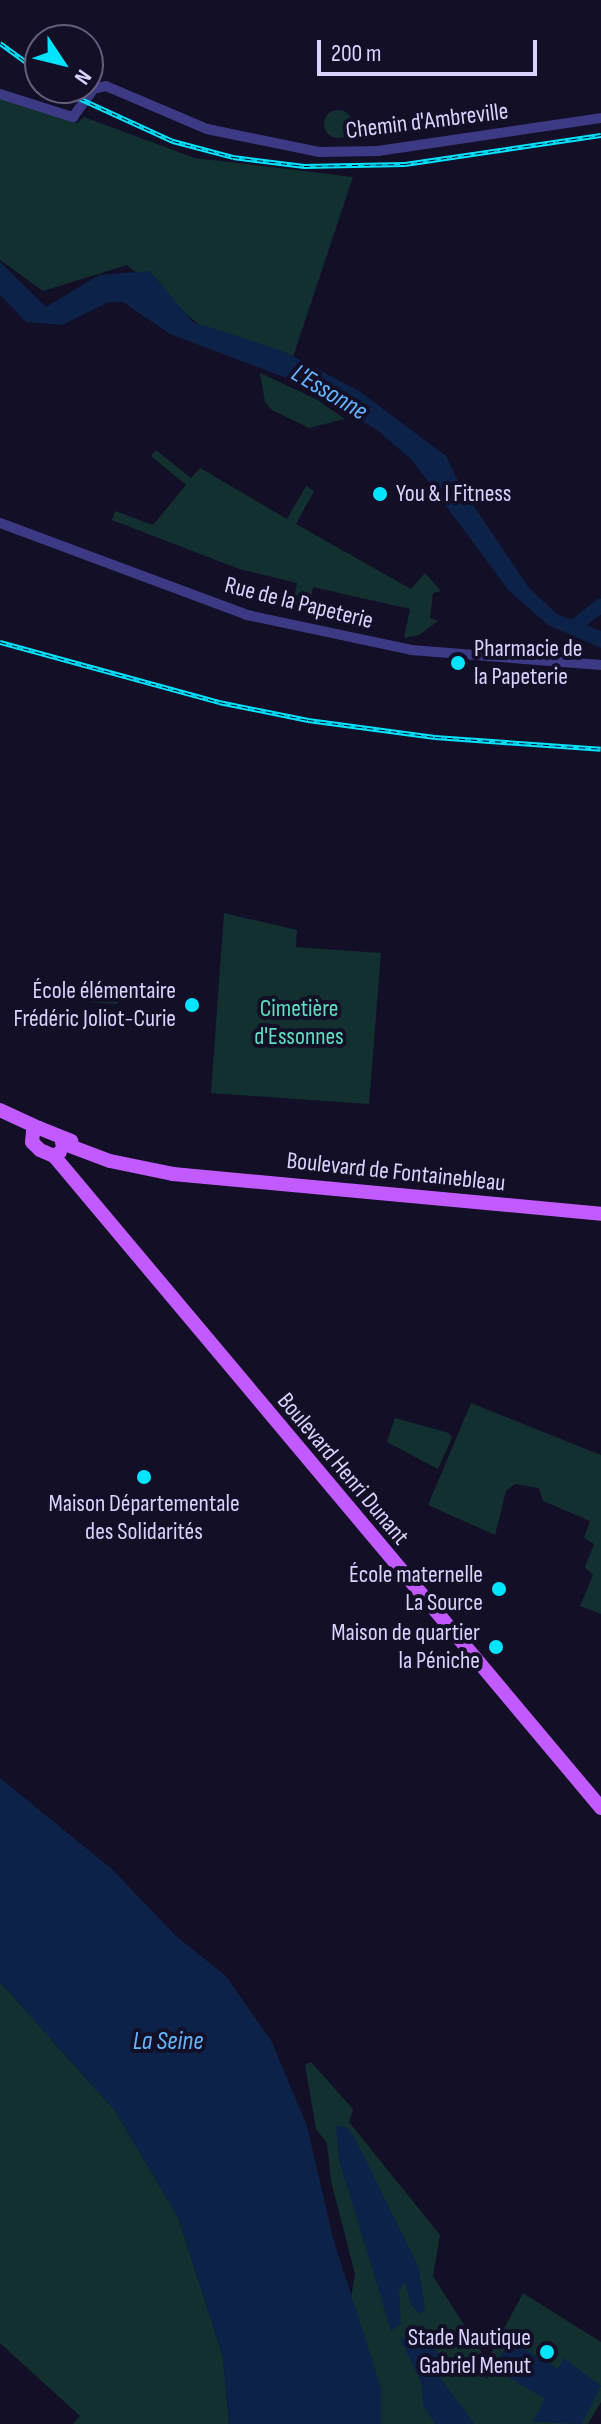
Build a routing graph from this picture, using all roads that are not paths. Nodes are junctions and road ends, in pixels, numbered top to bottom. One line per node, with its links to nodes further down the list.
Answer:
1 (0, 94): 2 (street, Chemin d'Ambreville)
2 (601, 118)
3 (0, 523): 4 (street, Rue de la Papeterie)
4 (601, 665)
5 (0, 1112): 6 (main road)
6 (35, 1132): 7 (main road, Boulevard de Fontainebleau); 8 (main road, Boulevard Henri Dunant)
7 (60, 1140): 8 (main road); 9 (main road, Boulevard de Fontainebleau)
8 (54, 1156): 10 (main road, Boulevard Henri Dunant)
9 (601, 1214)
10 (601, 1808)

